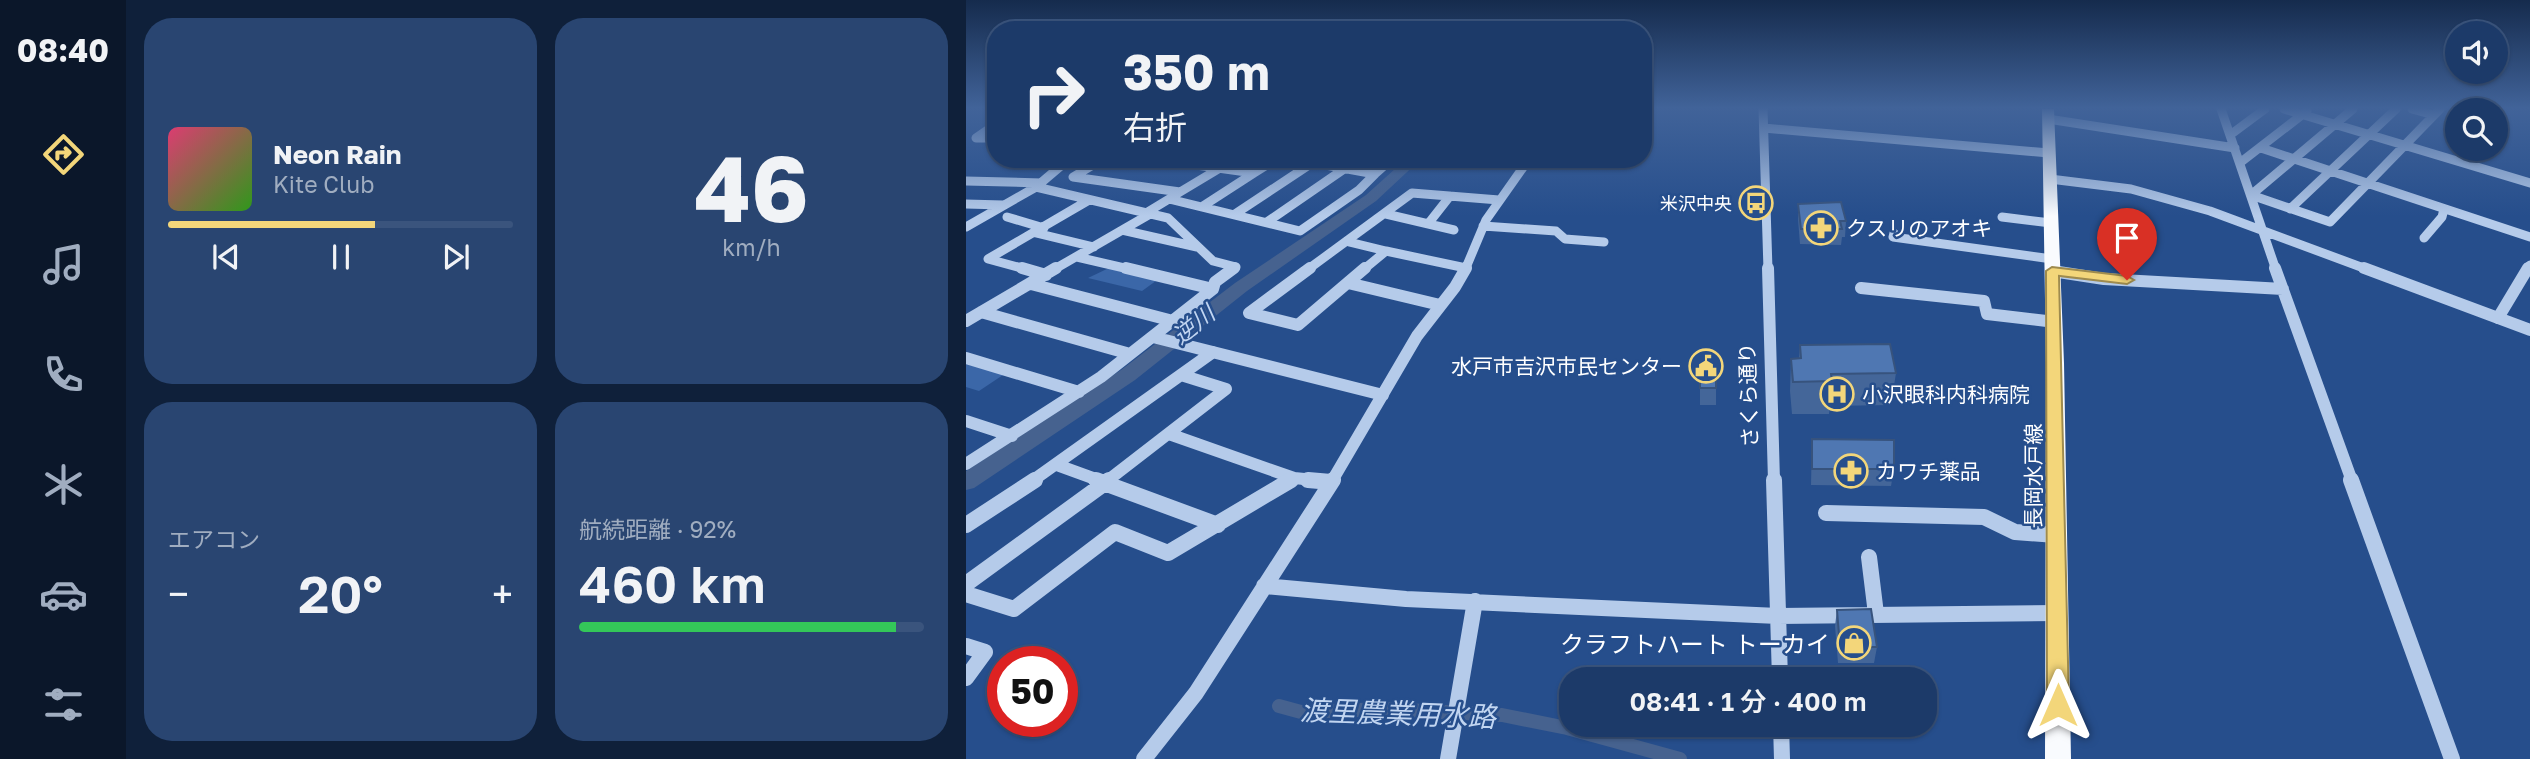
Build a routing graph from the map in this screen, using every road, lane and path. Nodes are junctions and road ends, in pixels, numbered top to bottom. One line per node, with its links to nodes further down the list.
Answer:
1 (1764, 144): 106 (street, さくら通り)
2 (1951, 144): 10 (street)
3 (2049, 144): 10 (main road, 長岡水戸線)
4 (2234, 144): 12 (street)
5 (2265, 144): 9 (street)
6 (2312, 144): 11 (street)
7 (2360, 144): 22 (street)
8 (2404, 145): 27 (street); 28 (street)
9 (2261, 148): 11 (street); 12 (street)
10 (2049, 153): 25 (main road, 長岡水戸線)
11 (2294, 159): 22 (street); 31 (street)
12 (2241, 162): 31 (street)
13 (1059, 168): 29 (street)
14 (1088, 168): 30 (street)
15 (1220, 168): 23 (street); 30 (street)
16 (1262, 168): 23 (street)
17 (1305, 168): 42 (street)
18 (1339, 168): 21 (street)
19 (1382, 168): 24 (street)
20 (1522, 168): 35 (street)
21 (1344, 169): 24 (street); 46 (street)
22 (2330, 171): 28 (street); 39 (street)
23 (1254, 173): 38 (street)
24 (1376, 174): 46 (street)
25 (2050, 179): 47 (main road, 長岡水戸線); 51 (street)
26 (966, 181): 29 (street)
27 (2530, 183)
28 (2367, 184): 39 (street); 40 (street)
29 (1039, 185): 34 (street); 37 (street)
30 (1180, 192): 33 (street)
31 (2251, 195): 39 (street); 51 (street)
32 (1450, 196): 35 (street); 43 (street); 48 (street)
33 (1169, 199): 38 (street); 41 (street)
34 (1089, 200): 41 (street); 52 (street)
35 (1499, 200): 50 (street)
36 (966, 204): 37 (street)
37 (1007, 205): 49 (street)
38 (1203, 206): 42 (street)
39 (2290, 209)
40 (2444, 209): 56 (street); 57 (street)
41 (1148, 213): 53 (street); 61 (street)
42 (1236, 214): 46 (street)
43 (1386, 214): 48 (street); 58 (street)
44 (1007, 217): 52 (street)
45 (2001, 217): 47 (street)
46 (1267, 222)
47 (2051, 223): 64 (main road, 長岡水戸線)
48 (1428, 224): 54 (street)
49 (966, 226)
50 (1483, 226): 59 (street); 66 (street)
51 (2262, 229): 72 (street); 75 (street)
52 (1040, 230): 60 (street); 67 (street)
53 (1122, 230): 60 (street); 61 (street)
54 (1454, 230)
55 (1894, 233): 64 (street)
56 (2530, 237)
57 (2424, 238)
58 (1349, 242): 62 (street); 68 (street)
59 (1604, 242)
60 (1094, 247): 63 (street)
61 (1199, 247): 71 (street)
62 (1386, 251): 66 (street); 68 (street)
63 (1077, 257): 67 (street); 71 (street)
64 (2052, 265): 72 (street); 78 (main road, 長岡水戸線)
65 (2530, 265): 75 (street)
66 (1466, 268): 73 (street)
67 (1046, 275): 69 (street)
68 (1348, 283): 73 (street)
69 (1031, 284): 74 (street); 77 (street)
70 (1861, 288): 78 (street)
71 (1213, 289): 77 (street)
72 (2283, 289): 116 (street)
73 (1440, 305): 86 (street)
74 (981, 312): 76 (street); 82 (street)
75 (2498, 318): 79 (street)
76 (966, 321)
77 (1173, 321): 80 (street)
78 (2054, 322): 98 (main road, 長岡水戸線)
79 (2530, 330)
80 (1156, 338): 81 (street); 82 (street)
81 (1213, 352): 84 (street); 86 (street)
82 (1130, 354): 85 (street)
83 (966, 358): 85 (street)
84 (1181, 376): 88 (street); 91 (street)
85 (1079, 392): 89 (street)
86 (1383, 395): 93 (street)
87 (966, 421): 89 (street)
88 (1170, 434): 92 (street); 94 (street)
89 (1012, 436): 90 (street)
90 (966, 464)
91 (1057, 465): 94 (street); 96 (street)
92 (1294, 478): 93 (street); 97 (street)
93 (1331, 482): 101 (street)
94 (1104, 483): 97 (street); 100 (street)
95 (1826, 513): 98 (street)
96 (966, 525)
97 (1218, 525): 102 (street)
98 (2056, 536): 104 (main road, 長岡水戸線)
99 (1869, 557): 105 (street)
100 (966, 584)
101 (1264, 586): 103 (street); 112 (street)
102 (966, 594)
103 (1475, 601): 106 (street); 110 (street)
104 (2057, 612): 105 (street); 115 (main road, 長岡水戸線)
105 (1876, 614): 106 (street)
106 (1778, 616): 108 (street, さくら通り)
107 (966, 646): 109 (street)
108 (1780, 667)
109 (966, 678)
110 (1457, 711): 113 (street)
111 (1781, 737): 114 (street)
112 (1144, 759)
113 (1448, 759)
114 (1782, 759)
115 (2058, 759)
116 (2452, 759)

